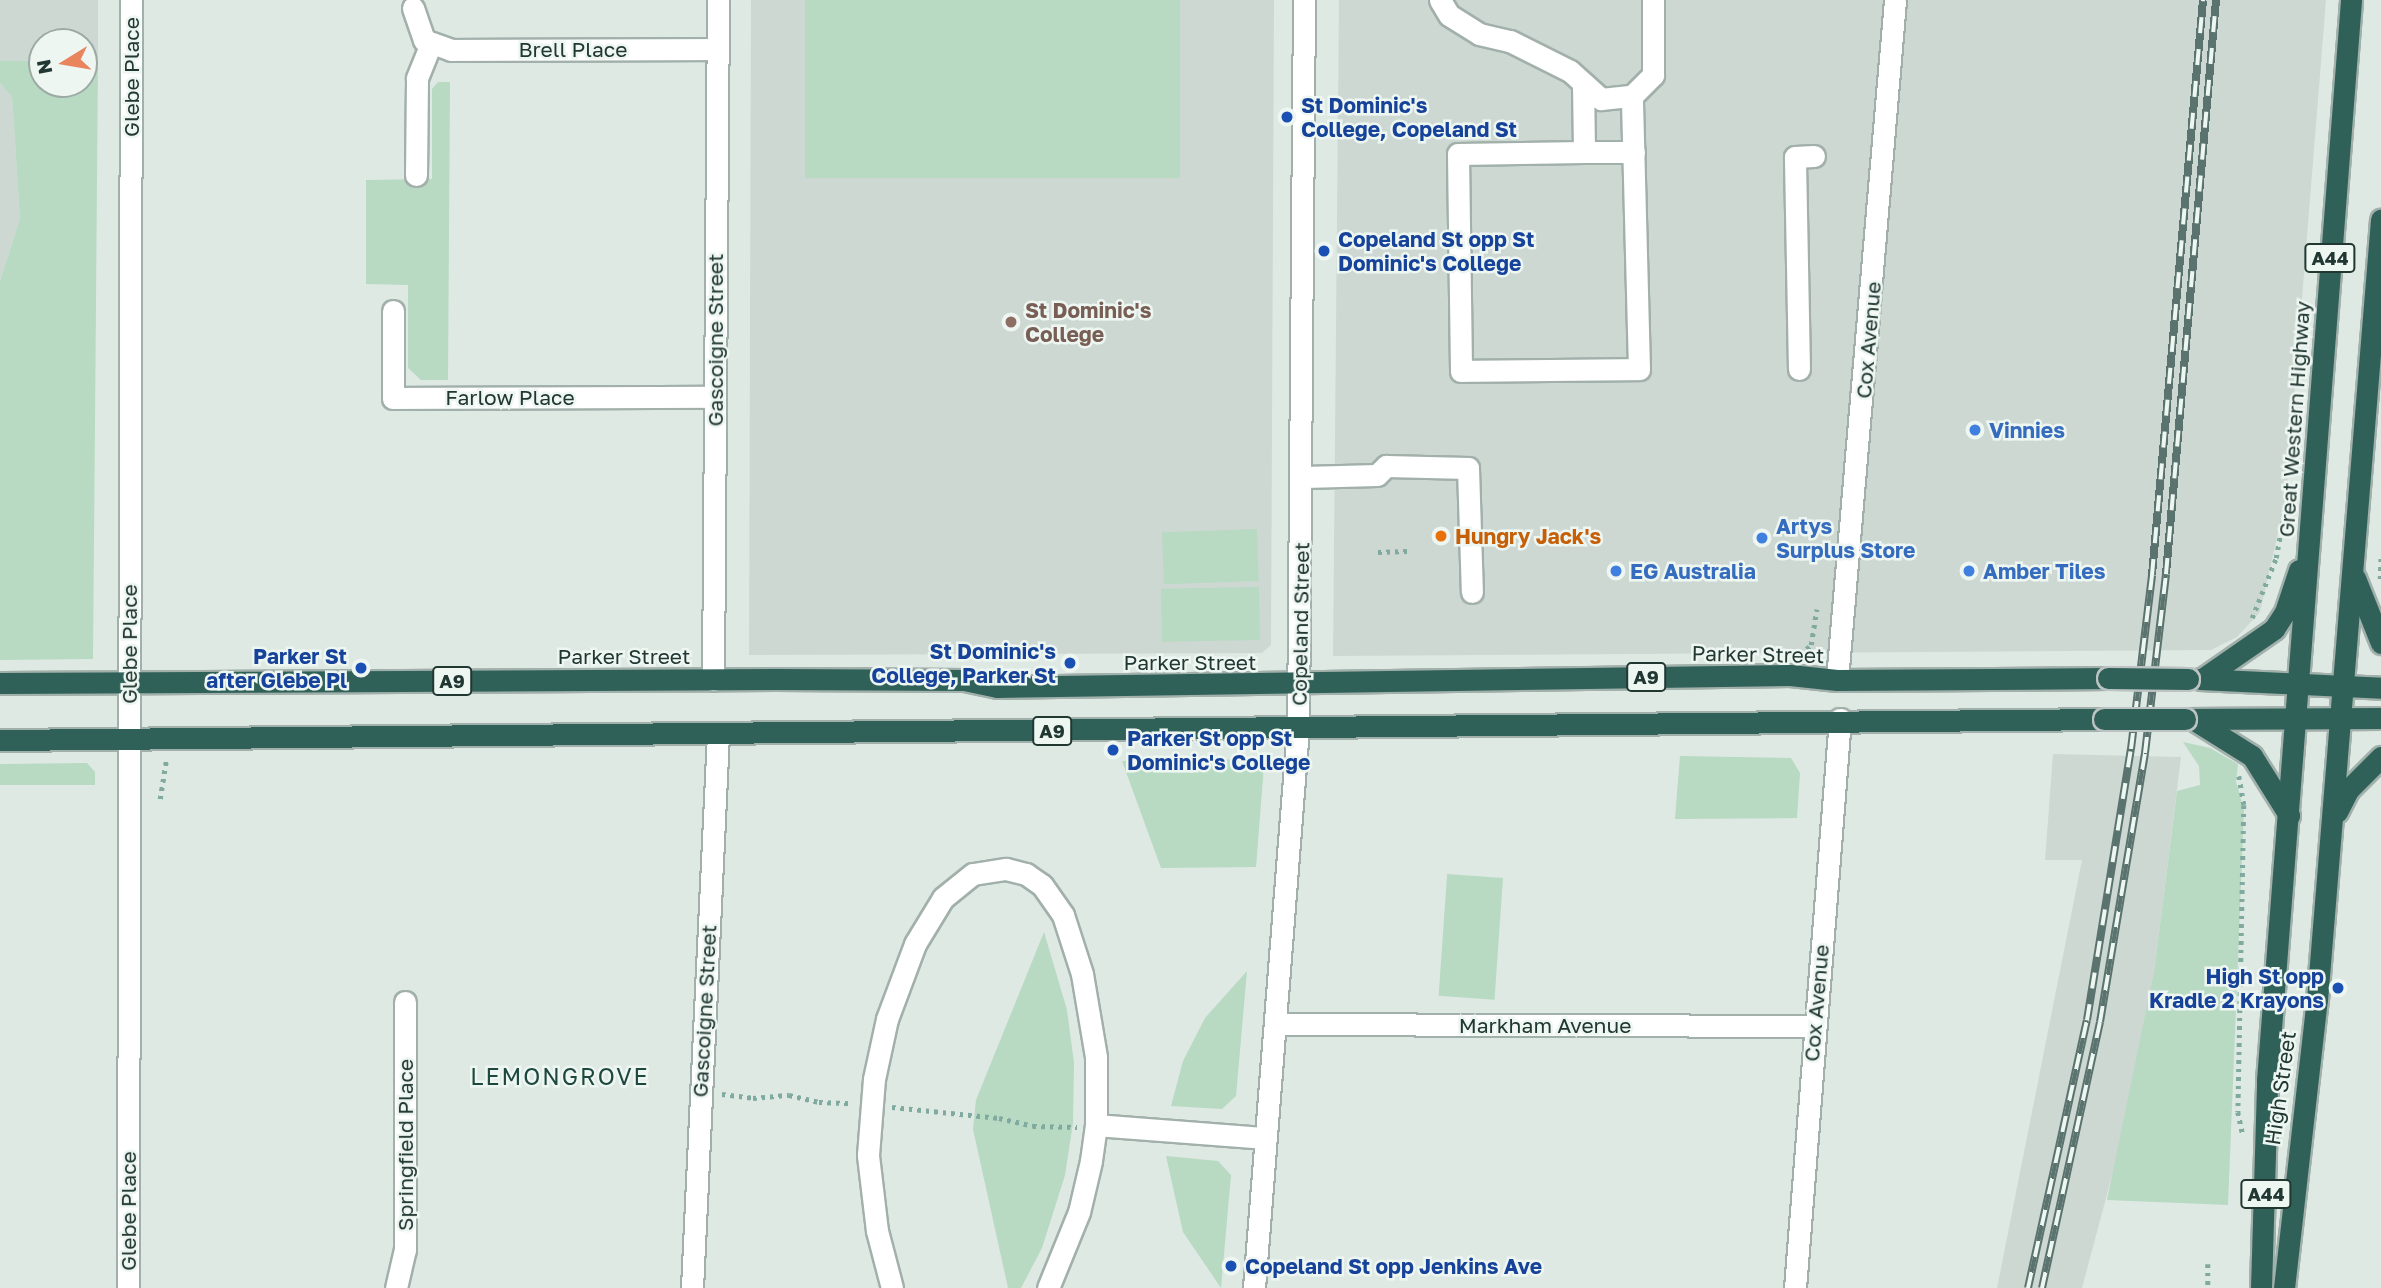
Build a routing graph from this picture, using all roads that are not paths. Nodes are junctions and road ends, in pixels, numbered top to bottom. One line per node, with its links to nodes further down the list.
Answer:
1 (131, 0): 30 (street, Glebe Place)
2 (718, 0): 10 (street, Gascoigne Street)
3 (1304, 0): 21 (street, Copeland Street)
4 (1440, 0): 11 (street)
5 (1653, 0): 12 (street)
6 (1895, 0): 28 (street, Cox Avenue)
7 (2351, 0): 22 (highway, Great Western Highway / A44)
8 (413, 8): 9 (street)
9 (429, 45): 10 (street, Brell Place); 16 (street)
10 (717, 49): 20 (street, Gascoigne Street)
11 (1583, 85): 12 (street); 13 (street)
12 (1632, 96): 14 (street)
13 (1584, 152): 14 (street); 14 (street)
14 (1634, 152)
15 (1814, 156): 19 (street)
16 (416, 175)
17 (2381, 220): 23 (highway, A44)
18 (393, 311): 20 (street, Farlow Place)
19 (1799, 369)
20 (714, 397): 27 (street, Gascoigne Street)
21 (1304, 477): 24 (street); 29 (street, Copeland Street)
22 (2313, 515): 26 (highway); 31 (highway, Great Western Highway / A44)
23 (2353, 569): 25 (highway); 33 (highway, A44)
24 (1472, 592)
25 (2381, 643)
26 (2195, 679): 28 (highway, Parker Street / A9, bridge); 31 (highway, Parker Street / A9)
27 (713, 680): 29 (highway, Parker Street / A9); 30 (highway, Parker Street / A9)
28 (1837, 680): 29 (highway, Parker Street / A9)
29 (1300, 681): 40 (street, Copeland Street)
30 (130, 682): 32 (highway, Parker Street / A9); 43 (street, Glebe Place)
31 (2299, 682): 33 (highway, Parker Street / A9); 36 (highway, Great Western Highway / A44)
32 (0, 683)
33 (2341, 685): 34 (highway, Parker Street / A9); 35 (highway, High Street / A44)
34 (2381, 688)
35 (2340, 715): 36 (highway, A9); 37 (highway, A9); 46 (highway, High Street / A44)
36 (2297, 716): 39 (highway, A9); 45 (highway, High Street / A44)
37 (2381, 718)
38 (1840, 719): 39 (highway, A9, bridge); 40 (highway, A9); 49 (street, Cox Avenue)
39 (2191, 720): 45 (highway)
40 (1298, 728): 41 (highway, A9); 48 (street, Copeland Street)
41 (718, 734): 43 (highway, A9); 54 (street, Gascoigne Street)
42 (0, 740): 43 (highway, A9)
43 (129, 740): 52 (street, Glebe Place)
44 (2381, 757): 46 (highway)
45 (2289, 815): 59 (highway, High Street / A44)
46 (2331, 825): 60 (highway, High Street / A44)
47 (405, 1002): 53 (street, Springfield Place)
48 (1277, 1024): 49 (street, Markham Avenue); 51 (street, Copeland Street)
49 (1813, 1026): 58 (street, Cox Avenue)
50 (1096, 1125): 51 (street); 55 (street); 56 (street)
51 (1266, 1139): 57 (street, Copeland Street)
52 (128, 1288)
53 (396, 1288)
54 (692, 1288)
55 (892, 1288)
56 (1048, 1288)
57 (1254, 1288)
58 (1795, 1288)
59 (2261, 1288)
60 (2284, 1288)

